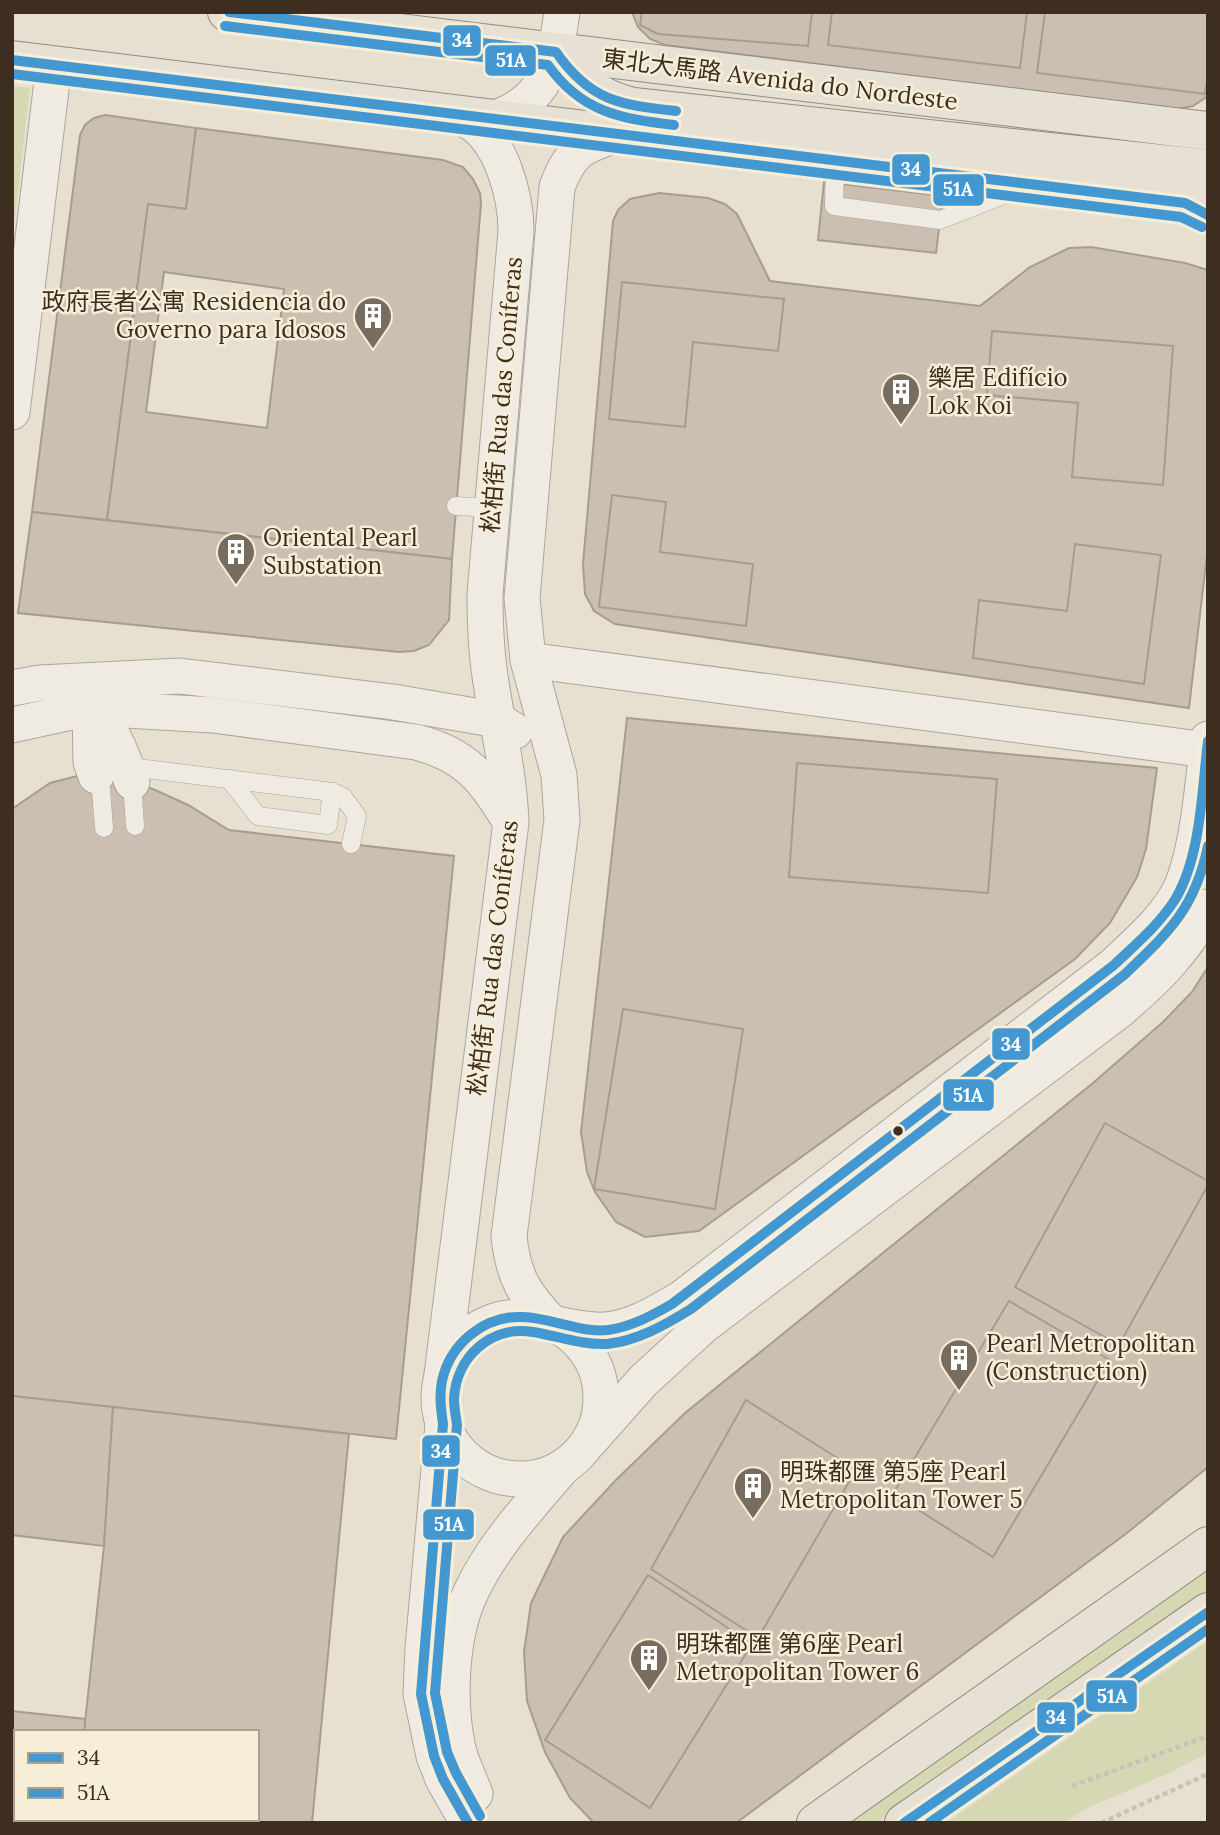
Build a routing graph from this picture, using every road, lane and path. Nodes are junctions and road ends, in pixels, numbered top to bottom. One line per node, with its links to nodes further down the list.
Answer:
1 (227, 12): 3 (main road, 東北大馬路 Avenida do Nordeste)
2 (562, 12): 3 (street)
3 (556, 52): 7 (street); 8 (main road); 9 (main road, 東北大馬路 Avenida do Nordeste)
4 (12, 60): 5 (main road)
5 (54, 65): 6 (main road); 12 (street)
6 (443, 112): 7 (main road); 14 (street, 松柏街 Rua das Coníferas)
7 (492, 119): 8 (main road)
8 (628, 121): 10 (main road); 11 (main road); 15 (street, 松柏街 Rua das Coníferas)
9 (1205, 131)
10 (1208, 169)
11 (1200, 208)
12 (12, 412)
13 (456, 506): 14 (lane)
14 (492, 508): 18 (street, 松柏街 Rua das Coníferas)
15 (528, 660): 20 (street); 22 (street, 松柏街 Rua das Coníferas)
16 (22, 685): 17 (street); 18 (street)
17 (90, 708): 19 (street); 21 (street); 25 (street)
18 (498, 720): 22 (street); 25 (street, 松柏街 Rua das Coníferas)
19 (12, 725)
20 (1207, 745): 30 (street)
21 (111, 772): 23 (lane); 26 (lane); 27 (lane)
22 (559, 775): 30 (street, 松柏街 Rua das Coníferas)
23 (229, 779): 24 (lane); 24 (lane)
24 (332, 792): 28 (lane)
25 (511, 822): 31 (street, 松柏街 Rua das Coníferas)
26 (135, 826)
27 (104, 828)
28 (351, 844)
29 (1208, 907): 33 (street)
30 (552, 1324): 31 (street); 33 (street)
31 (442, 1375): 32 (street)
32 (443, 1423): 34 (street); 40 (street)
33 (589, 1442): 34 (street)
34 (563, 1467): 41 (street)
35 (1208, 1546): 42 (main road)
36 (1208, 1612): 43 (main road)
37 (1208, 1736): 39 (path)
38 (1208, 1774): 44 (path)
39 (1072, 1786)
40 (468, 1823)
41 (490, 1823)
42 (816, 1823)
43 (904, 1823)
44 (1101, 1823)

